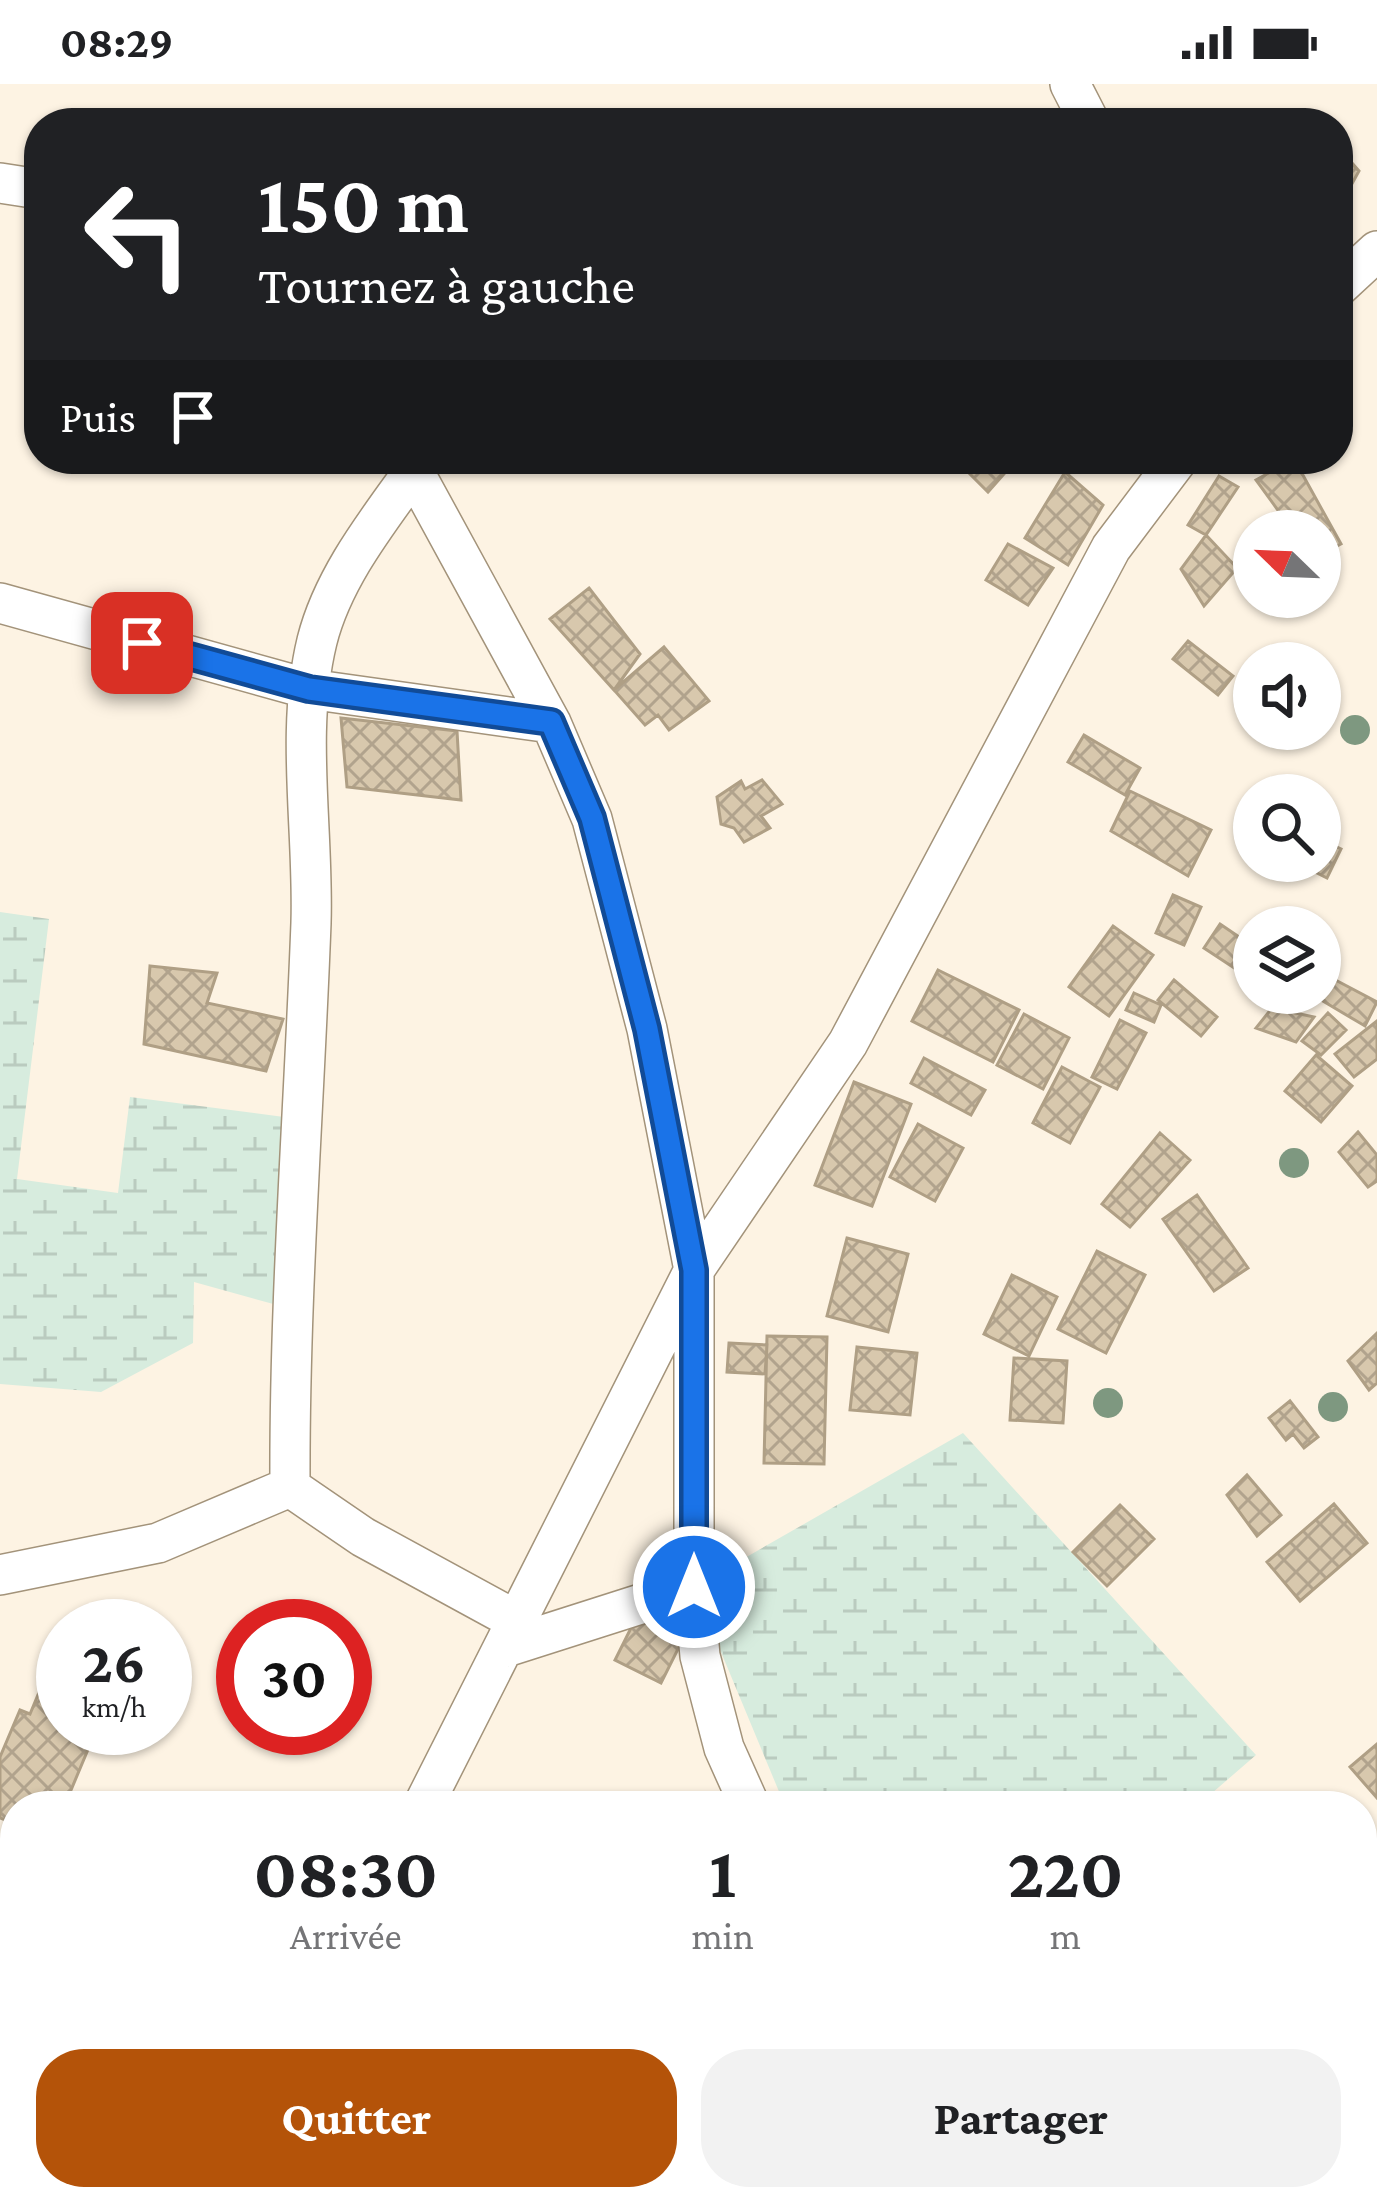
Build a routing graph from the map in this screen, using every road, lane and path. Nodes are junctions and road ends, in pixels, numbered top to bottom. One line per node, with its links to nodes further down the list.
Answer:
1 (1377, 251): 2 (street)
2 (1353, 273)
3 (406, 474): 7 (street)
4 (417, 474): 8 (street)
5 (1167, 474): 9 (street)
6 (0, 603): 7 (street)
7 (309, 689): 8 (street); 10 (street)
8 (551, 722): 9 (street)
9 (694, 1270): 12 (street); 13 (street)
10 (290, 1487): 11 (street); 13 (street)
11 (0, 1575)
12 (694, 1587): 13 (street); 15 (street)
13 (512, 1634): 14 (street)
14 (431, 1791)
15 (743, 1791)

